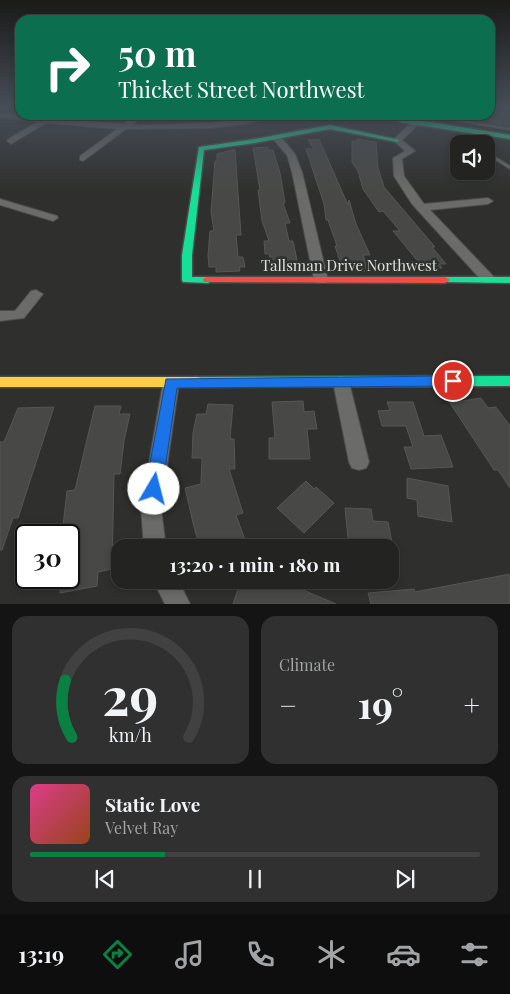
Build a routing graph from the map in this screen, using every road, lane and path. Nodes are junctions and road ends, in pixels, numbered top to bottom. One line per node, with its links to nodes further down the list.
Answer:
1 (18, 136): 8 (street)
2 (113, 136): 9 (street)
3 (280, 136): 6 (street)
4 (379, 136): 7 (street)
5 (401, 136): 7 (street)
6 (276, 137): 16 (street); 16 (street, Tallsman Drive Northwest)
7 (397, 140): 14 (street)
8 (10, 141)
9 (83, 158)
10 (495, 158): 11 (lane)
11 (510, 168)
12 (488, 201): 14 (street)
13 (0, 202): 15 (street)
14 (421, 208): 17 (street)
15 (53, 218)
16 (321, 280): 17 (street, Tallsman Drive Northwest)
17 (489, 280): 18 (street, Tallsman Drive Northwest)
18 (510, 280)
19 (36, 294): 20 (street)
20 (0, 316)
21 (510, 381): 24 (street)
22 (0, 382): 23 (street)
23 (171, 382): 24 (street); 26 (street)
24 (341, 382): 25 (street)
25 (359, 462)
26 (154, 539)
27 (170, 589): 28 (street)
28 (178, 604)

